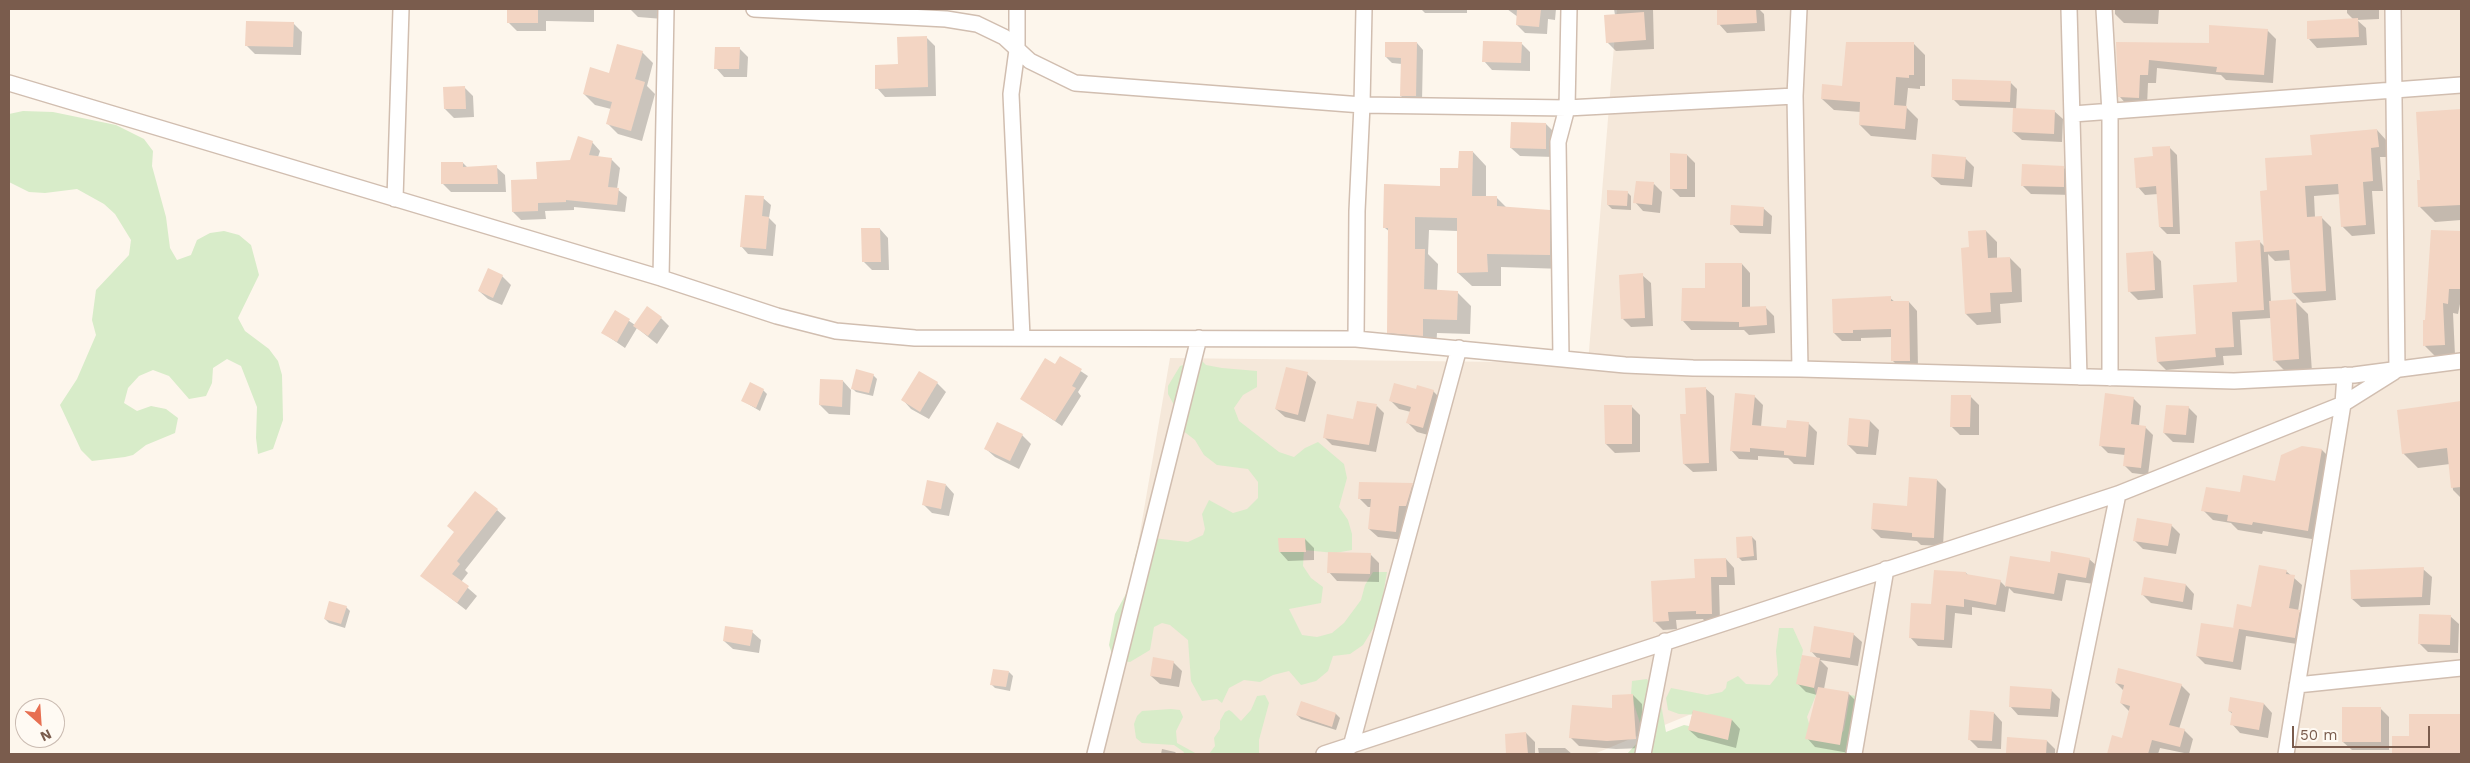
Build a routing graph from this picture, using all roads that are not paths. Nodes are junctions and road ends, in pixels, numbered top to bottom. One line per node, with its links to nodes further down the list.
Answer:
1 (401, 9): 20 (street)
2 (666, 9): 21 (street)
3 (754, 9): 11 (street)
4 (1017, 9): 11 (street)
5 (1364, 9): 16 (street)
6 (1569, 9): 17 (street)
7 (1799, 9): 15 (street)
8 (2069, 9): 19 (street)
9 (2104, 9): 18 (street)
10 (2394, 9): 14 (street)
11 (1017, 50): 16 (street); 22 (street)
12 (9, 83): 20 (street)
13 (2461, 85): 14 (street)
14 (2394, 92): 18 (street); 29 (street)
15 (1795, 96): 17 (street); 28 (street)
16 (1362, 105): 17 (street); 24 (street)
17 (1566, 108): 26 (street)
18 (2110, 113): 19 (street); 32 (street)
19 (2072, 114): 31 (street)
20 (395, 199): 21 (street)
21 (661, 278): 22 (street)
22 (1022, 338): 23 (street)
23 (1199, 338): 24 (street); 40 (street)
24 (1356, 339): 25 (street)
25 (1459, 348): 26 (street); 39 (street)
26 (1561, 358): 28 (street)
27 (2461, 361): 29 (street)
28 (1800, 369): 31 (street)
29 (2397, 370): 30 (street); 33 (street)
30 (2345, 375): 32 (street); 33 (street)
31 (2079, 377): 32 (street)
32 (2110, 378)
33 (2343, 404): 34 (street); 38 (street)
34 (2118, 494): 35 (street); 44 (street)
35 (1886, 569): 36 (street); 43 (street)
36 (1665, 641): 39 (street); 42 (street)
37 (2461, 668): 38 (street)
38 (2297, 685): 45 (street)
39 (1351, 746): 41 (street)
40 (1095, 754)
41 (1324, 754)
42 (1643, 754)
43 (1854, 754)
44 (2065, 754)
45 (2286, 754)

